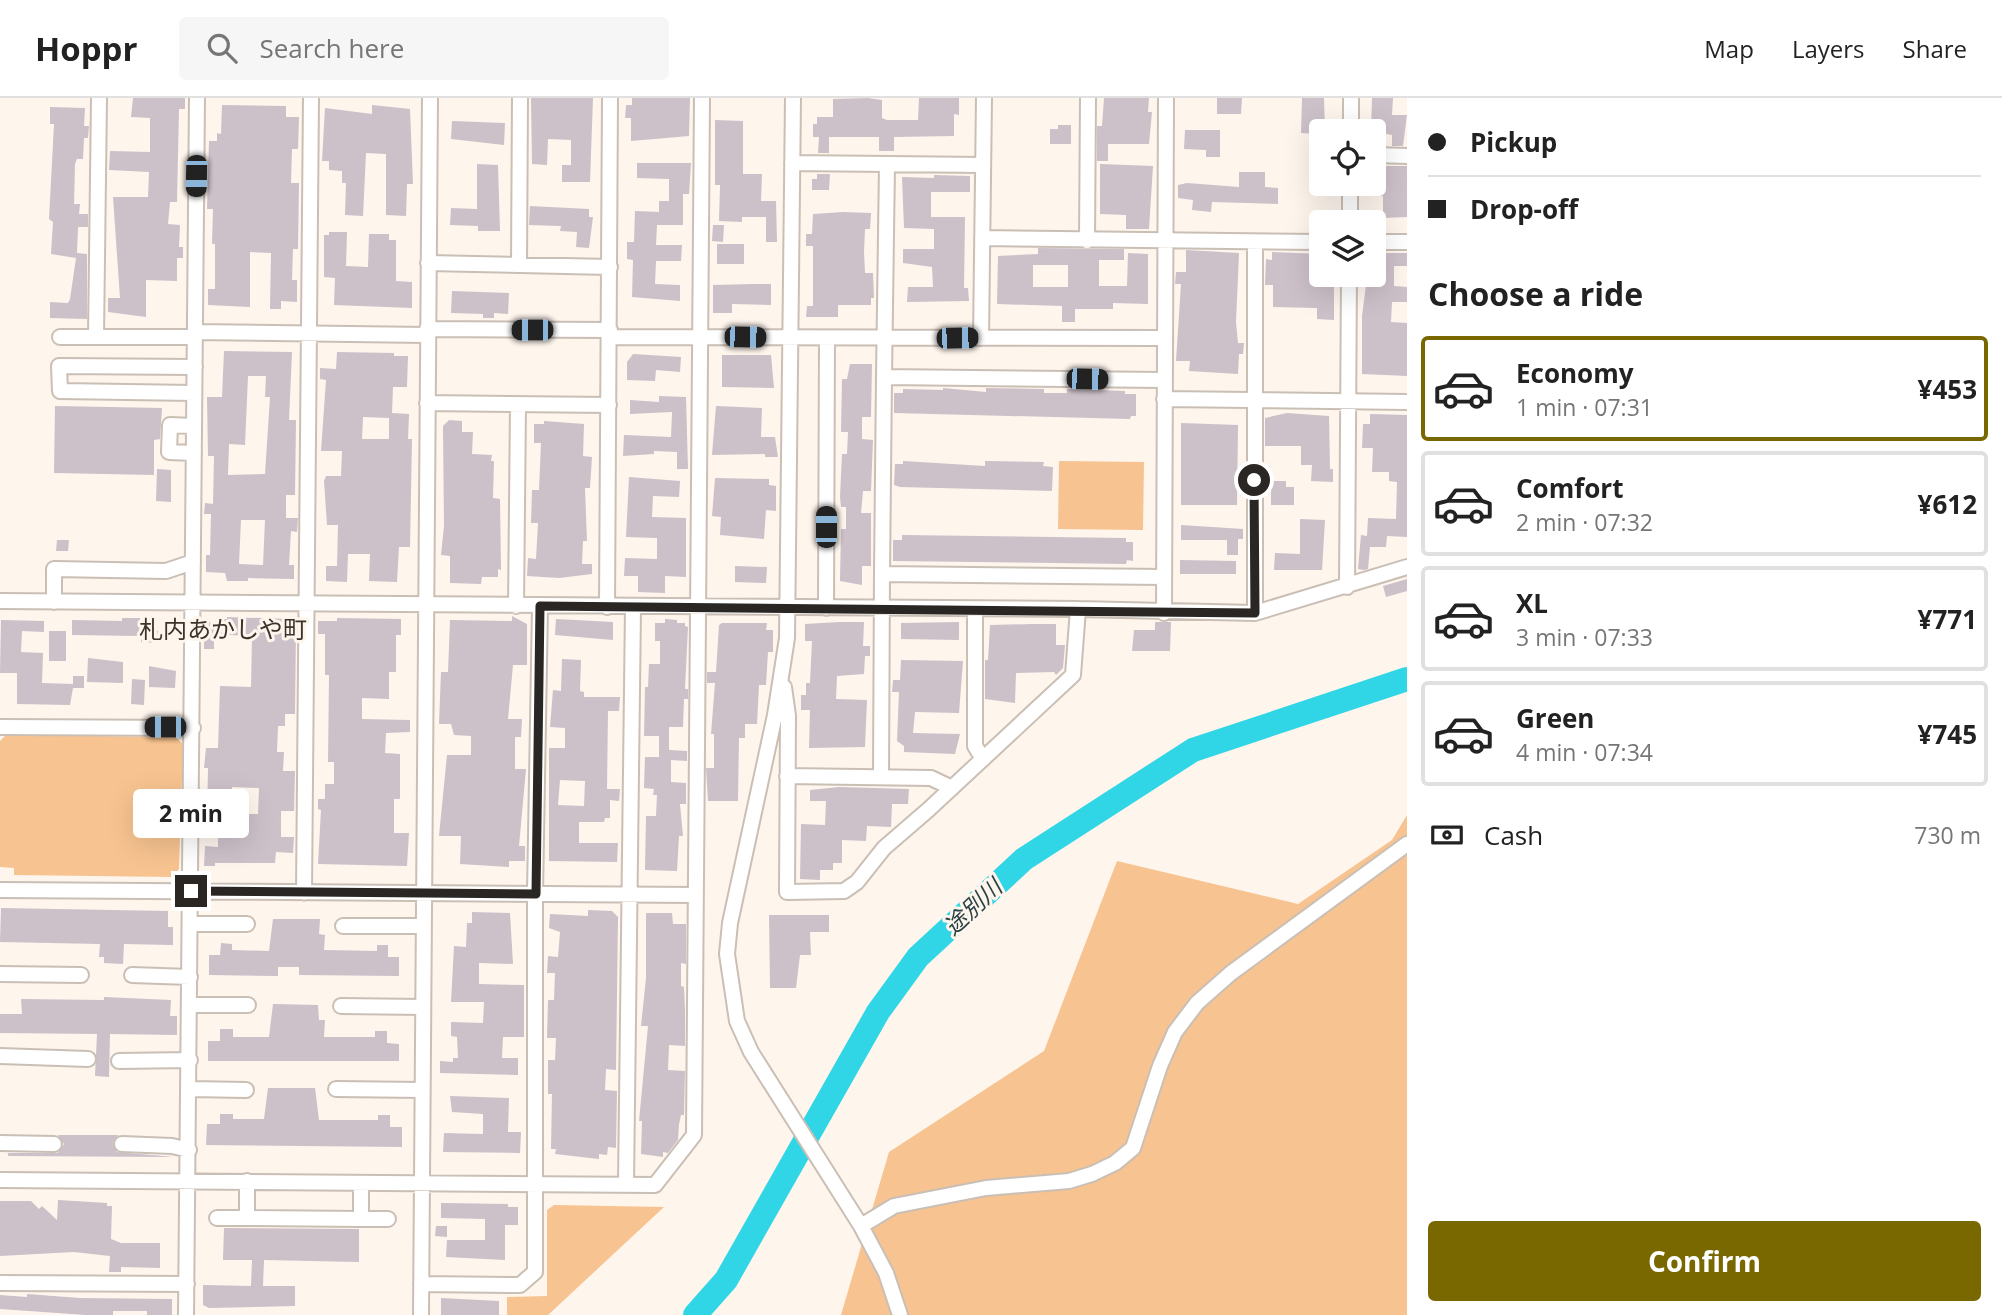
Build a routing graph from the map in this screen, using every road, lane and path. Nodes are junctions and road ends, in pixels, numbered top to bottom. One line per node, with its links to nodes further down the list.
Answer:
1 (99, 98): 35 (street)
2 (197, 98): 33 (street)
3 (311, 98): 30 (street)
4 (430, 98): 26 (street)
5 (520, 98): 27 (street)
6 (610, 98): 28 (street)
7 (702, 98): 36 (street)
8 (793, 98): 16 (street)
9 (984, 98): 18 (street)
10 (1088, 98): 21 (street)
11 (1167, 98): 20 (street)
12 (1351, 98): 13 (street)
13 (1351, 119)
14 (1386, 155): 15 (street)
15 (1407, 156)
16 (792, 163): 17 (street); 37 (street)
17 (887, 164): 18 (street); 41 (street)
18 (983, 165): 19 (street)
19 (982, 239): 21 (street); 39 (street)
20 (1166, 240): 21 (street); 22 (street); 40 (street)
21 (1087, 241)
22 (1255, 242): 23 (street); 49 (street)
23 (1309, 242)
24 (1386, 242): 25 (street)
25 (1407, 242)
26 (428, 263): 27 (street); 31 (street)
27 (519, 265): 28 (street)
28 (610, 267): 32 (street)
29 (1349, 287): 50 (street)
30 (309, 332): 31 (street); 33 (street); 65 (street)
31 (427, 332): 32 (street); 52 (street)
32 (610, 334): 36 (street); 54 (street)
33 (195, 335): 35 (street); 43 (street)
34 (60, 337): 35 (street)
35 (96, 337)
36 (699, 337): 37 (street); 71 (street)
37 (790, 338): 38 (street); 72 (street)
38 (827, 338): 41 (street); 73 (street)
39 (981, 338): 40 (street); 41 (street)
40 (1164, 338): 45 (street)
41 (884, 339): 44 (street)
42 (111, 367): 43 (street); 46 (street); 46 (street)
43 (195, 367): 47 (street)
44 (884, 377): 45 (street); 59 (street)
45 (1164, 380): 48 (street)
46 (111, 392): 47 (street)
47 (194, 393): 55 (street)
48 (1164, 399): 49 (street); 60 (street)
49 (1254, 400): 50 (street); 78 (street)
50 (1348, 400): 51 (street); 61 (street)
51 (1407, 402)
52 (426, 403): 53 (street); 66 (street)
53 (518, 404): 54 (street); 67 (street)
54 (609, 405): 69 (street)
55 (194, 426): 56 (street); 56 (street)
56 (194, 453): 57 (street)
57 (193, 562): 63 (street); 64 (street)
58 (1407, 567): 61 (street)
59 (882, 574): 60 (street); 74 (street)
60 (1164, 577): 77 (street)
61 (1347, 587): 78 (street)
62 (0, 601): 63 (street)
63 (54, 602): 64 (street)
64 (193, 603): 65 (street); 81 (street)
65 (308, 604): 66 (street); 89 (street)
66 (425, 605): 67 (street); 90 (street)
67 (516, 606): 68 (street)
68 (540, 606): 69 (street); 91 (street)
69 (607, 607): 70 (street)
70 (633, 607): 71 (street); 92 (street)
71 (699, 608): 72 (street); 93 (street)
72 (788, 608): 73 (street); 79 (street)
73 (826, 608): 74 (street)
74 (882, 609): 76 (street); 84 (street)
75 (1078, 609): 76 (street); 77 (street); 82 (street)
76 (975, 610): 82 (street)
77 (1164, 613): 78 (street)
78 (1255, 613)
79 (782, 676): 83 (street); 129 (street)
80 (0, 727): 81 (street)
81 (192, 728): 88 (street)
82 (983, 759): 85 (street)
83 (788, 776): 84 (street); 85 (street)
84 (881, 776): 85 (street)
85 (952, 788)
86 (1407, 844): 129 (street)
87 (0, 890): 88 (street)
88 (191, 891): 89 (street); 95 (street)
89 (304, 893): 90 (street)
90 (423, 894): 91 (street); 97 (street)
91 (536, 894): 92 (street); 123 (street)
92 (629, 895): 93 (street); 124 (street)
93 (695, 895): 124 (street)
94 (247, 923): 95 (street)
95 (190, 924): 101 (street)
96 (343, 926): 97 (street)
97 (423, 926): 105 (street)
98 (0, 974): 99 (street)
99 (81, 975)
100 (132, 975): 101 (street)
101 (190, 977): 102 (street)
102 (190, 1004): 103 (street); 108 (street)
103 (248, 1005)
104 (341, 1006): 105 (street)
105 (423, 1007): 113 (street)
106 (0, 1056): 107 (street)
107 (88, 1059)
108 (190, 1060): 109 (street); 110 (street)
109 (119, 1061)
110 (190, 1089): 112 (street); 117 (street)
111 (335, 1089): 113 (street)
112 (246, 1090)
113 (422, 1090): 122 (street)
114 (0, 1143): 115 (street)
115 (54, 1144)
116 (122, 1144): 117 (street)
117 (190, 1150): 119 (street)
118 (0, 1180): 119 (street)
119 (189, 1181): 120 (street); 131 (street)
120 (247, 1181): 121 (street); 125 (street)
121 (361, 1183): 122 (street); 127 (street)
122 (422, 1183): 123 (street); 132 (street)
123 (536, 1184): 124 (street); 132 (street)
124 (626, 1184)
125 (247, 1218): 126 (street); 127 (street)
126 (216, 1219)
127 (361, 1219): 128 (street)
128 (388, 1219)
129 (861, 1226): 135 (street)
130 (0, 1283): 131 (street)
131 (187, 1284): 133 (street)
132 (421, 1284): 134 (street)
133 (187, 1315)
134 (421, 1315)
135 (900, 1315)

